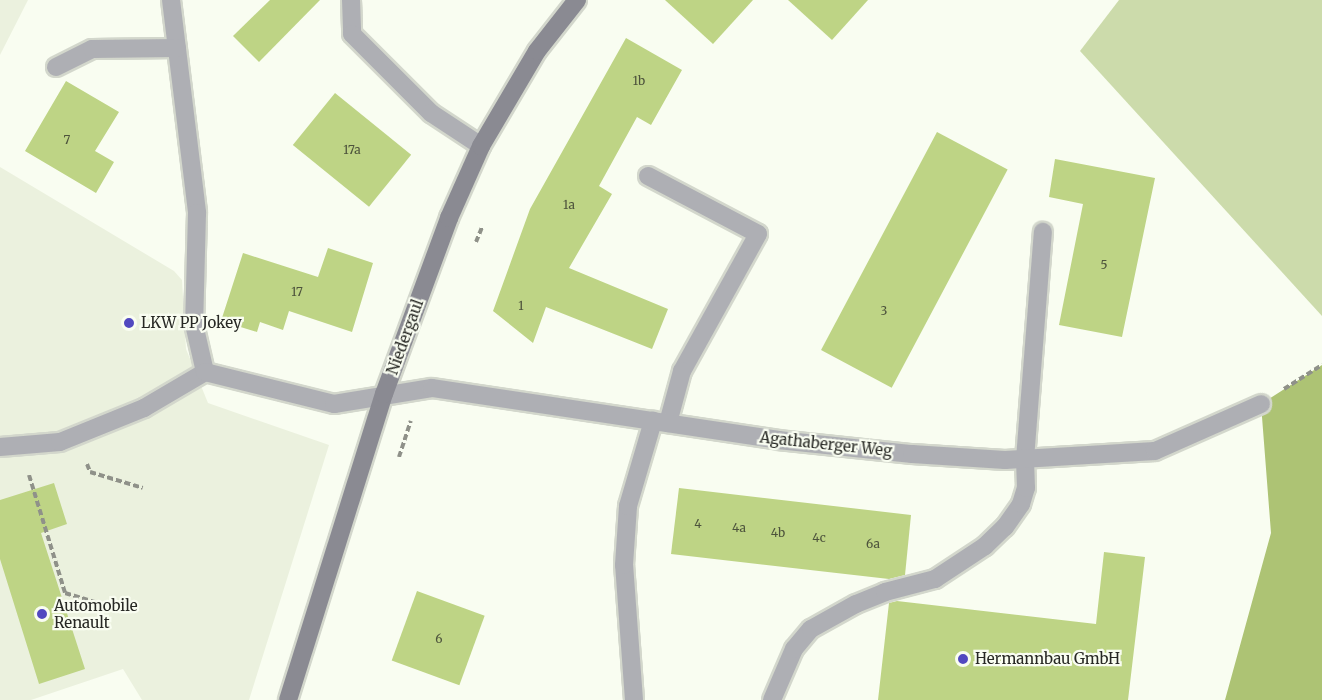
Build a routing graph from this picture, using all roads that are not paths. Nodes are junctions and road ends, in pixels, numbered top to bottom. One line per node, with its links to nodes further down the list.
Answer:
1 (171, 0): 4 (street)
2 (351, 0): 6 (street)
3 (578, 0): 6 (main road, Niedergaul)
4 (177, 48): 5 (street); 9 (street)
5 (56, 67)
6 (481, 146): 10 (main road, Niedergaul)
7 (648, 176): 12 (street)
8 (1043, 231): 14 (street)
9 (205, 372): 10 (street, Agathaberger Weg); 13 (street)
10 (384, 394): 12 (street, Agathaberger Weg); 15 (main road, Niedergaul)
11 (1261, 404): 14 (street, Agathaberger Weg)
12 (660, 422): 14 (street, Agathaberger Weg); 16 (street)
13 (0, 447)
14 (1025, 459): 17 (street)
15 (288, 700)
16 (634, 700)
17 (772, 700)

